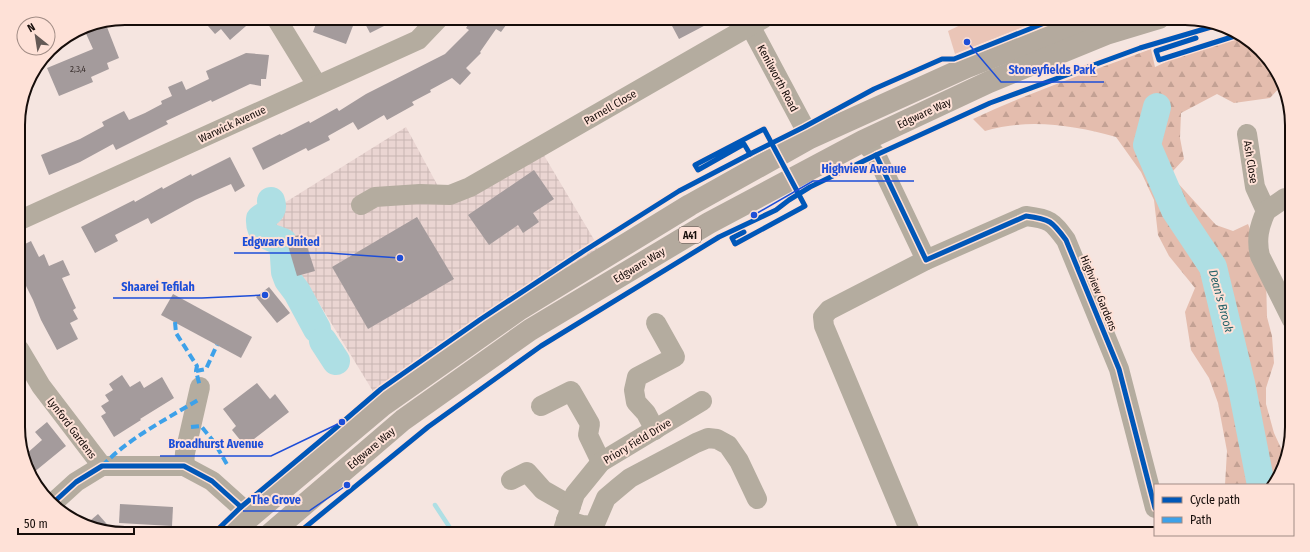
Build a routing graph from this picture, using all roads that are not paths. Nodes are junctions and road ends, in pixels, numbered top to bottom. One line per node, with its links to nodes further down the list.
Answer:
1 (280, 25): 7 (street)
2 (432, 25): 7 (street, Warwick Avenue)
3 (747, 25): 12 (street, Parnell Close)
4 (756, 25): 9 (street, Kenilworth Road)
5 (1076, 25): 9 (highway, A41)
6 (1136, 25): 10 (highway, Edgware Way / A41)
7 (317, 85): 14 (street, Warwick Avenue)
8 (1247, 134): 13 (street, Ash Close)
9 (810, 138): 30 (highway, A41)
10 (863, 141): 15 (street); 33 (highway, Edgware Way / A41)
11 (1285, 198): 13 (street)
12 (361, 205)
13 (1266, 211): 16 (street)
14 (25, 219)
15 (926, 260): 29 (street, Highview Gardens); 36 (street, Highview Gardens)
16 (1285, 306)
17 (656, 323): 22 (street)
18 (25, 359): 24 (street, Lynford Gardens)
19 (200, 387): 25 (street)
20 (702, 401): 22 (street, Priory Field Drive)
21 (541, 406): 23 (street)
22 (655, 430): 23 (street, Priory Field Drive)
23 (601, 462): 31 (street, Priory Field Drive)
24 (102, 466): 25 (street, Lynford Gardens); 27 (street)
25 (184, 466): 30 (street, Lynford Gardens)
26 (511, 480): 31 (street)
27 (56, 500)
28 (757, 500): 35 (street)
29 (1154, 504)
30 (250, 517): 32 (highway, A41)
31 (567, 520): 34 (street)
32 (239, 527)
33 (279, 527)
34 (587, 527)
35 (595, 527)
36 (908, 527)

